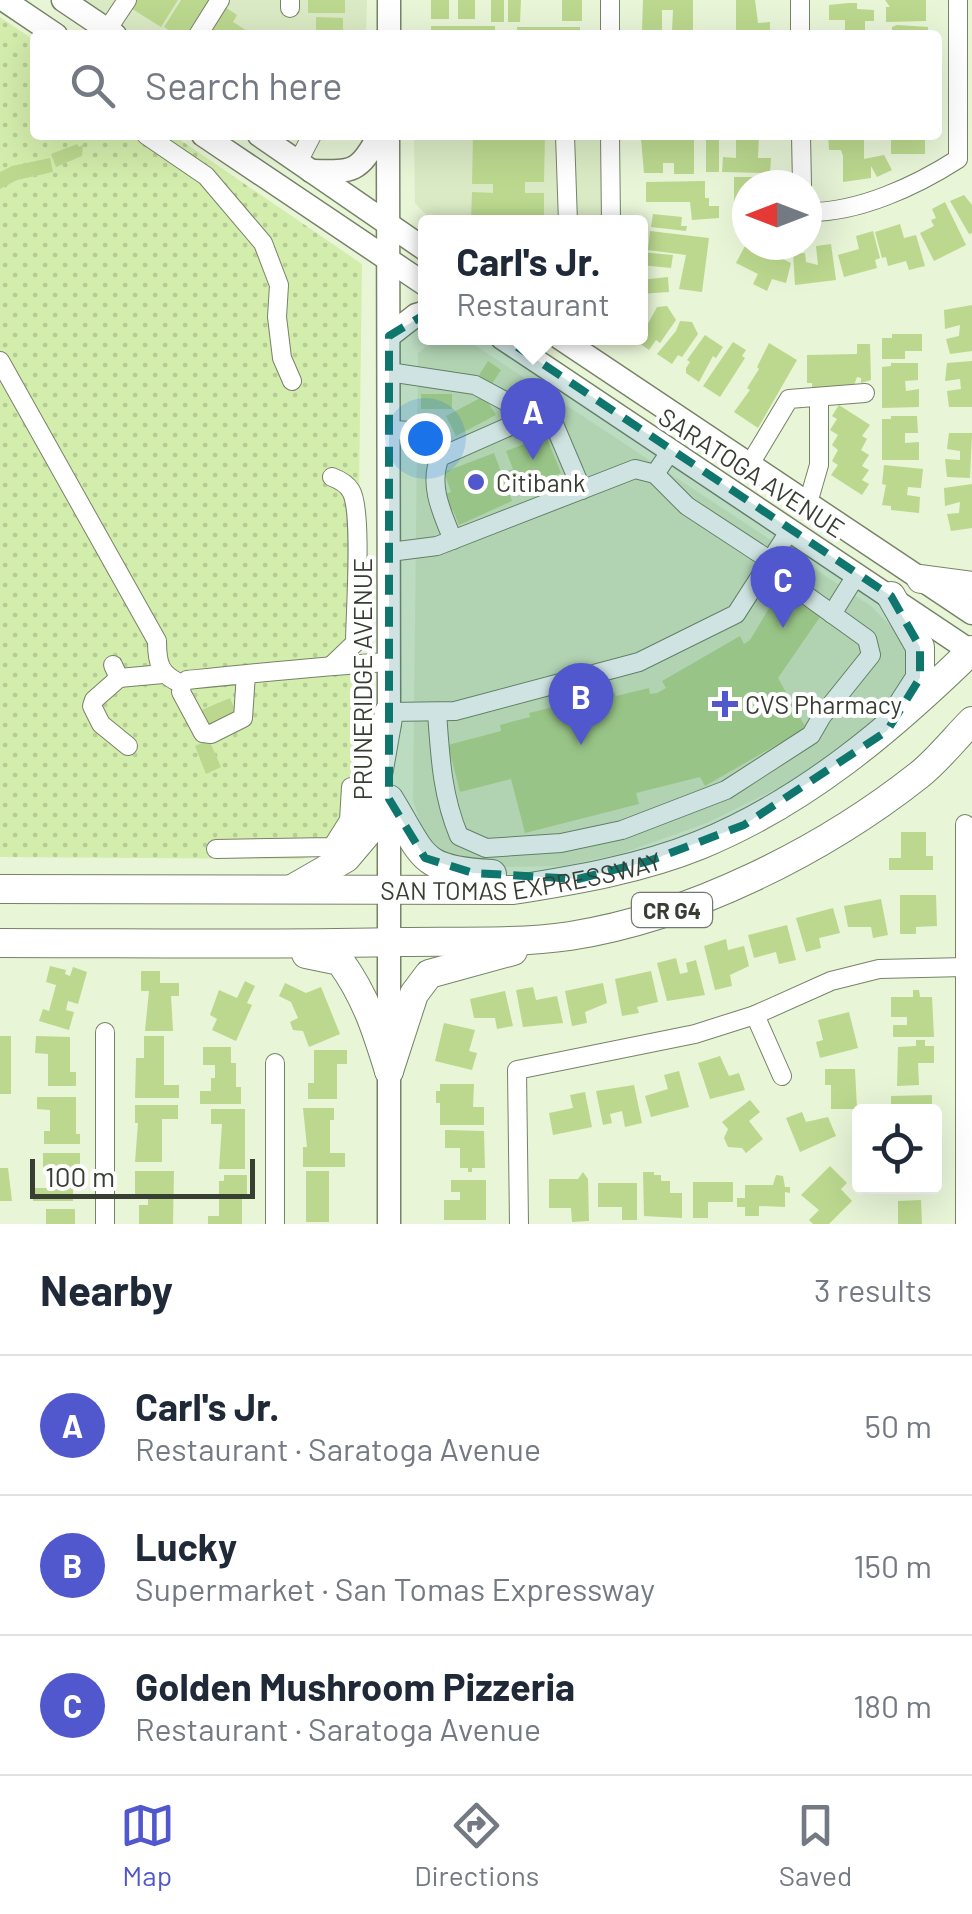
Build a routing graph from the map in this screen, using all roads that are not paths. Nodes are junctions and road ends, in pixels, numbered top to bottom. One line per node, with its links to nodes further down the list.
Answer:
1 (1, 0): 9 (main road)
2 (63, 0): 10 (main road)
3 (127, 0): 11 (street)
4 (220, 0): 12 (street)
5 (389, 0): 13 (main road)
6 (610, 0): 14 (street)
7 (800, 0): 15 (street)
8 (958, 0): 27 (street)
9 (48, 30)
10 (108, 30)
11 (112, 30)
12 (201, 30)
13 (389, 30)
14 (610, 30)
15 (800, 30)
16 (153, 140): 40 (street)
17 (211, 140): 32 (main road)
18 (266, 140): 25 (main road)
19 (311, 140): 25 (street)
20 (376, 140): 25 (main road)
21 (388, 140): 30 (main road, PRUNERIDGE AVENUE)
22 (565, 140): 28 (street)
23 (610, 140): 29 (street)
24 (801, 140): 26 (street)
25 (304, 167): 30 (main road)
26 (802, 170)
27 (822, 212)
28 (568, 215)
29 (610, 215)
30 (386, 222): 31 (main road); 32 (main road, PRUNERIDGE AVENUE)
31 (418, 244)
32 (387, 258): 33 (main road); 35 (main road, PRUNERIDGE AVENUE)
33 (418, 279)
34 (418, 315): 35 (main road)
35 (389, 336): 39 (main road, PRUNERIDGE AVENUE)
36 (512, 345): 45 (main road, SARATOGA AVENUE)
37 (571, 345): 47 (main road, SARATOGA AVENUE)
38 (0, 362): 65 (street)
39 (390, 372): 43 (street); 44 (main road, PRUNERIDGE AVENUE)
40 (292, 381)
41 (865, 393): 42 (street)
42 (819, 397): 47 (street); 51 (street)
43 (533, 416): 46 (street); 50 (street)
44 (390, 430): 46 (street); 54 (main road, PRUNERIDGE AVENUE)
45 (670, 452): 48 (street); 52 (main road, SARATOGA AVENUE)
46 (440, 458): 53 (street)
47 (750, 464): 51 (main road, SARATOGA AVENUE)
48 (655, 474): 50 (street); 55 (street)
49 (332, 477): 64 (street)
50 (582, 490): 53 (street)
51 (808, 503): 57 (main road, SARATOGA AVENUE)
52 (790, 530): 55 (street); 56 (main road, SARATOGA AVENUE)
53 (453, 540): 54 (street)
54 (390, 552): 63 (main road, PRUNERIDGE AVENUE)
55 (769, 564): 61 (street); 69 (street)
56 (857, 574): 59 (main road, SARATOGA AVENUE); 61 (street)
57 (920, 578): 58 (highway); 60 (main road, SARATOGA AVENUE)
58 (972, 586)
59 (891, 596): 62 (main road, SARATOGA AVENUE); 71 (highway)
60 (972, 613)
61 (832, 614): 69 (street)
62 (972, 651): 71 (highway, SAN TOMAS EXPRESSWAY / CR G4)
63 (390, 662): 64 (street); 68 (main road, PRUNERIDGE AVENUE)
64 (331, 666): 66 (street)
65 (162, 674): 67 (street); 73 (street)
66 (246, 674): 67 (street); 67 (street)
67 (182, 684)
68 (390, 712): 69 (street); 76 (main road, PRUNERIDGE AVENUE); 81 (highway)
69 (437, 712)
70 (972, 721): 74 (highway, CR G4)
71 (887, 731): 79 (highway, SAN TOMAS EXPRESSWAY / CR G4)
72 (972, 740): 74 (highway)
73 (128, 746)
74 (921, 774): 83 (highway, CR G4)
75 (351, 787): 78 (street)
76 (390, 799): 79 (highway); 82 (main road, PRUNERIDGE AVENUE)
77 (966, 824): 87 (street)
78 (216, 848)
79 (578, 879): 82 (highway, SAN TOMAS EXPRESSWAY / CR G4)
80 (0, 888): 81 (highway, SAN TOMAS EXPRESSWAY / CR G4)
81 (290, 890): 82 (highway, SAN TOMAS EXPRESSWAY / CR G4)
82 (390, 892): 86 (main road, PRUNERIDGE AVENUE)
83 (571, 936): 86 (highway, CR G4); 91 (highway)
84 (0, 942): 85 (highway, CR G4)
85 (250, 942): 86 (highway, CR G4); 91 (highway)
86 (390, 942): 91 (main road, PRUNERIDGE AVENUE)
87 (966, 967): 88 (street); 97 (street)
88 (755, 1015): 92 (street); 96 (street)
89 (104, 1032): 93 (street)
90 (275, 1063): 94 (street)
91 (389, 1071): 95 (main road, PRUNERIDGE AVENUE)
92 (782, 1076)
93 (105, 1224)
94 (275, 1224)
95 (390, 1224)
96 (519, 1224)
97 (965, 1224)

